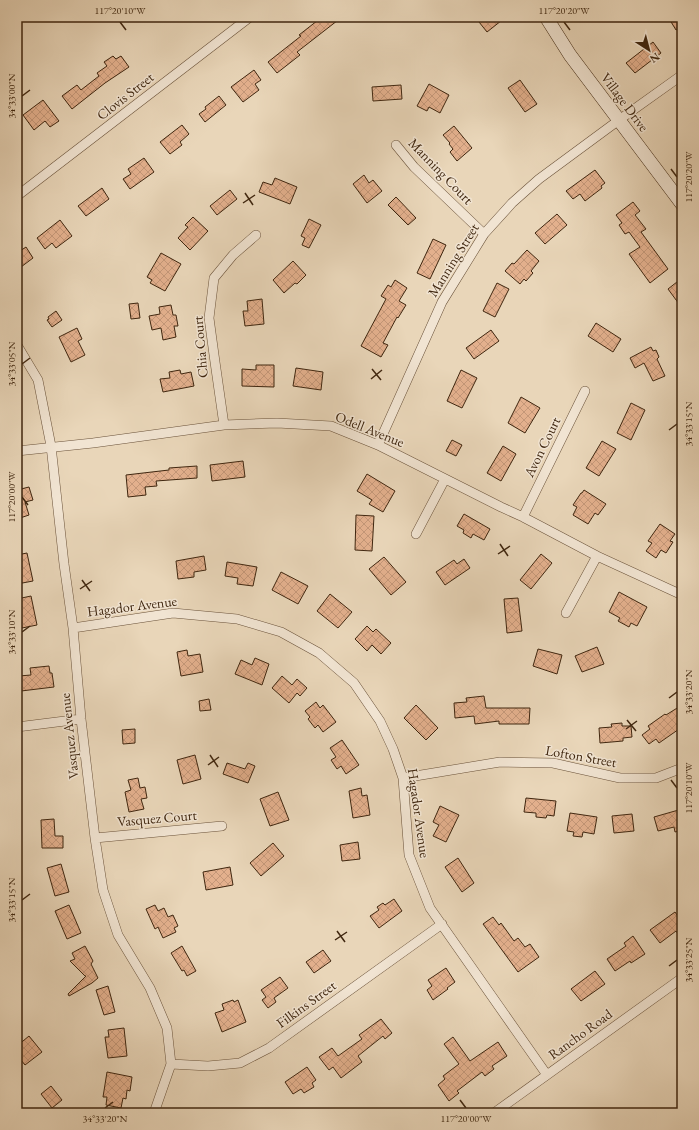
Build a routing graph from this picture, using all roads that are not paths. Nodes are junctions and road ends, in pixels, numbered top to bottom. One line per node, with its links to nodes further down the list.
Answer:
1 (250, 17): 6 (street, Clovis Street)
2 (546, 17): 4 (main road, Village Drive)
3 (682, 75): 4 (street, Manning Street)
4 (619, 120): 7 (main road, Village Drive); 8 (street, Manning Street)
5 (396, 145): 8 (street, Manning Court)
6 (17, 196)
7 (682, 204)
8 (484, 234): 13 (street, Manning Street)
9 (256, 235): 12 (street, Chia Court)
10 (17, 345): 14 (street, Vasquez Avenue)
11 (585, 391): 17 (street, Avon Court)
12 (224, 425): 13 (street, Odell Avenue); 14 (street, Odell Avenue)
13 (378, 445): 16 (street, Odell Avenue)
14 (51, 446): 15 (street, Odell Avenue); 22 (street, Vasquez Avenue)
15 (17, 451)
16 (445, 479): 17 (street, Odell Avenue); 18 (street)
17 (523, 516): 19 (street, Odell Avenue)
18 (416, 534)
19 (597, 556): 20 (street, Odell Avenue); 21 (street)
20 (682, 595)
21 (566, 613)
22 (73, 628): 23 (street, Vasquez Avenue); 26 (street, Hagador Avenue)
23 (81, 719): 24 (street); 28 (street, Vasquez Avenue)
24 (17, 727)
25 (682, 768): 26 (street, Lofton Street)
26 (403, 778): 29 (street, Hagador Avenue)
27 (222, 826): 28 (street, Vasquez Court)
28 (95, 838): 31 (street, Vasquez Avenue)
29 (442, 924): 31 (street, Filkins Street); 32 (street, Hagador Avenue)
30 (682, 978): 32 (street, Rancho Road)
31 (171, 1064): 33 (street, Vasquez Avenue)
32 (547, 1075): 34 (street, Rancho Road)
33 (154, 1113)
34 (494, 1113)

